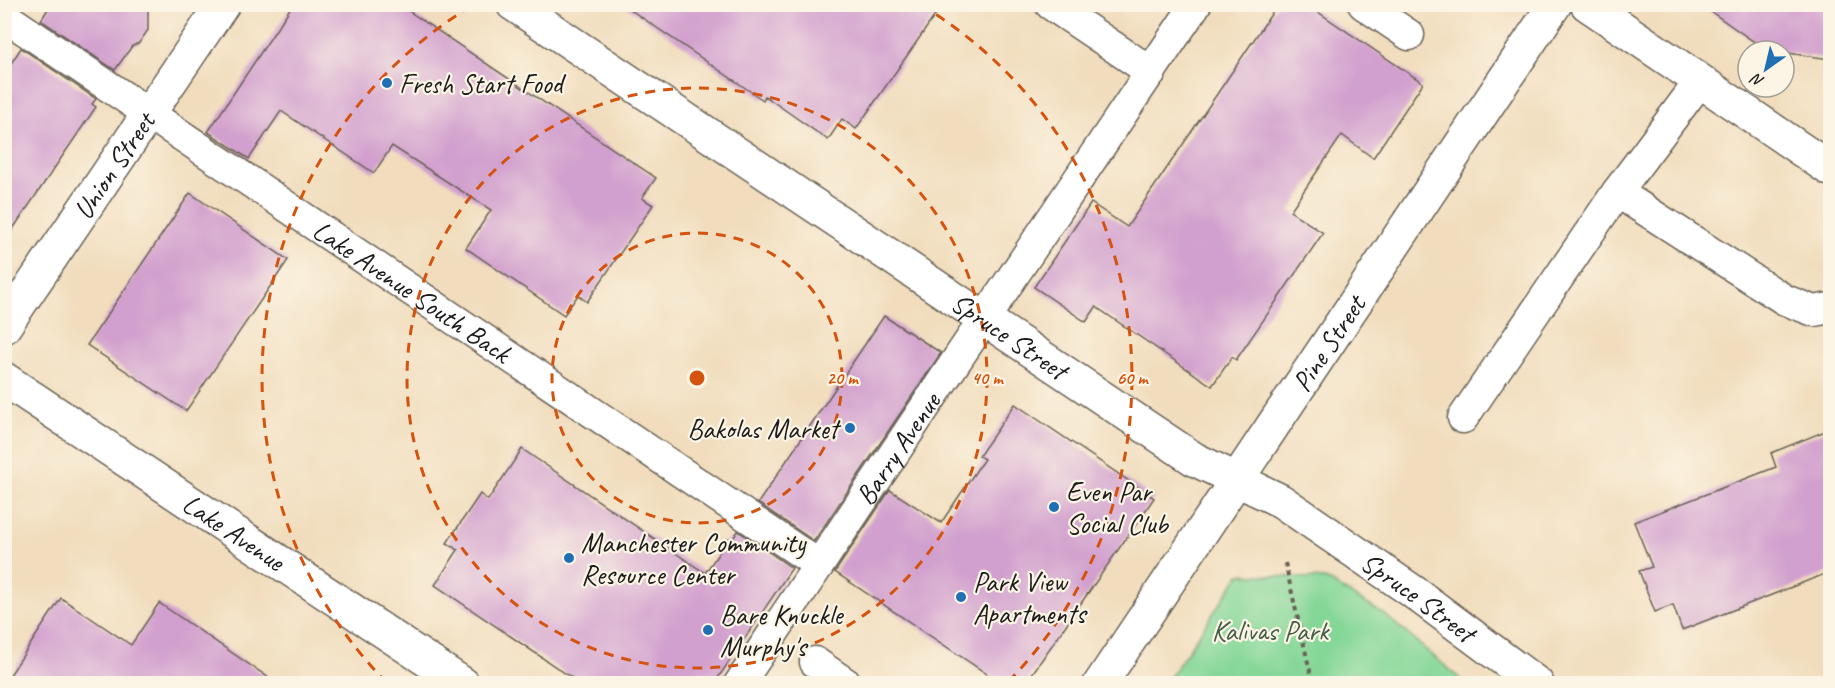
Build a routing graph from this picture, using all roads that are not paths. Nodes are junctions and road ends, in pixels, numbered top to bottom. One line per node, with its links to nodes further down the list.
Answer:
1 (223, 4): 12 (street, Union Street)
2 (513, 4): 16 (street, Spruce Street)
3 (1050, 4): 10 (lane)
4 (1196, 4): 10 (lane, Barry Avenue)
5 (1363, 4): 9 (lane)
6 (1555, 4): 20 (street, Pine Street)
7 (1587, 4): 11 (street)
8 (4, 16): 12 (lane, Lake Avenue South Back)
9 (1409, 35)
10 (1151, 72): 16 (lane, Barry Avenue)
11 (1700, 81): 13 (street); 14 (lane)
12 (149, 113): 17 (street, Union Street); 21 (lane, Lake Avenue South Back)
13 (1830, 169)
14 (1617, 192): 15 (lane); 19 (lane)
15 (1830, 309)
16 (984, 319): 20 (street, Spruce Street); 21 (lane, Barry Avenue)
17 (4, 327)
18 (4, 379): 23 (street, Lake Avenue)
19 (1463, 418)
20 (1237, 479): 26 (street, Pine Street); 27 (street, Spruce Street)
21 (819, 565): 24 (lane, Barry Avenue)
22 (815, 662): 25 (lane)
23 (462, 684)
24 (739, 684)
25 (847, 684)
26 (1100, 684)
27 (1536, 684)

